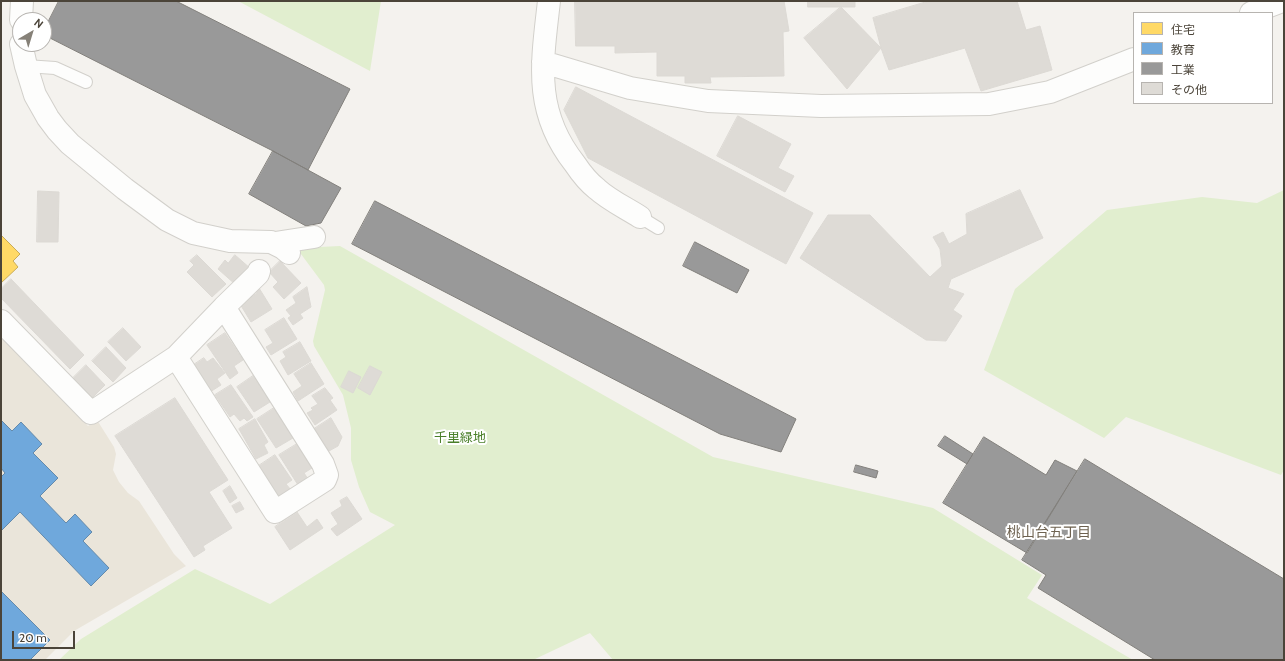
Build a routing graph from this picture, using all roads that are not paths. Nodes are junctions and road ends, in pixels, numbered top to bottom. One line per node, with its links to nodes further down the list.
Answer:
1 (22, 1): 4 (street)
2 (549, 1): 8 (street)
3 (1282, 1): 5 (street)
4 (21, 12)
5 (1254, 12)
6 (23, 52): 9 (street)
7 (1133, 59): 8 (street)
8 (543, 62): 11 (street)
9 (26, 66): 10 (lane); 12 (street)
10 (86, 82)
11 (649, 223)
12 (314, 237)
13 (259, 271): 14 (street)
14 (224, 307): 16 (street); 16 (street)
15 (1, 321): 16 (street)
16 (176, 357)

